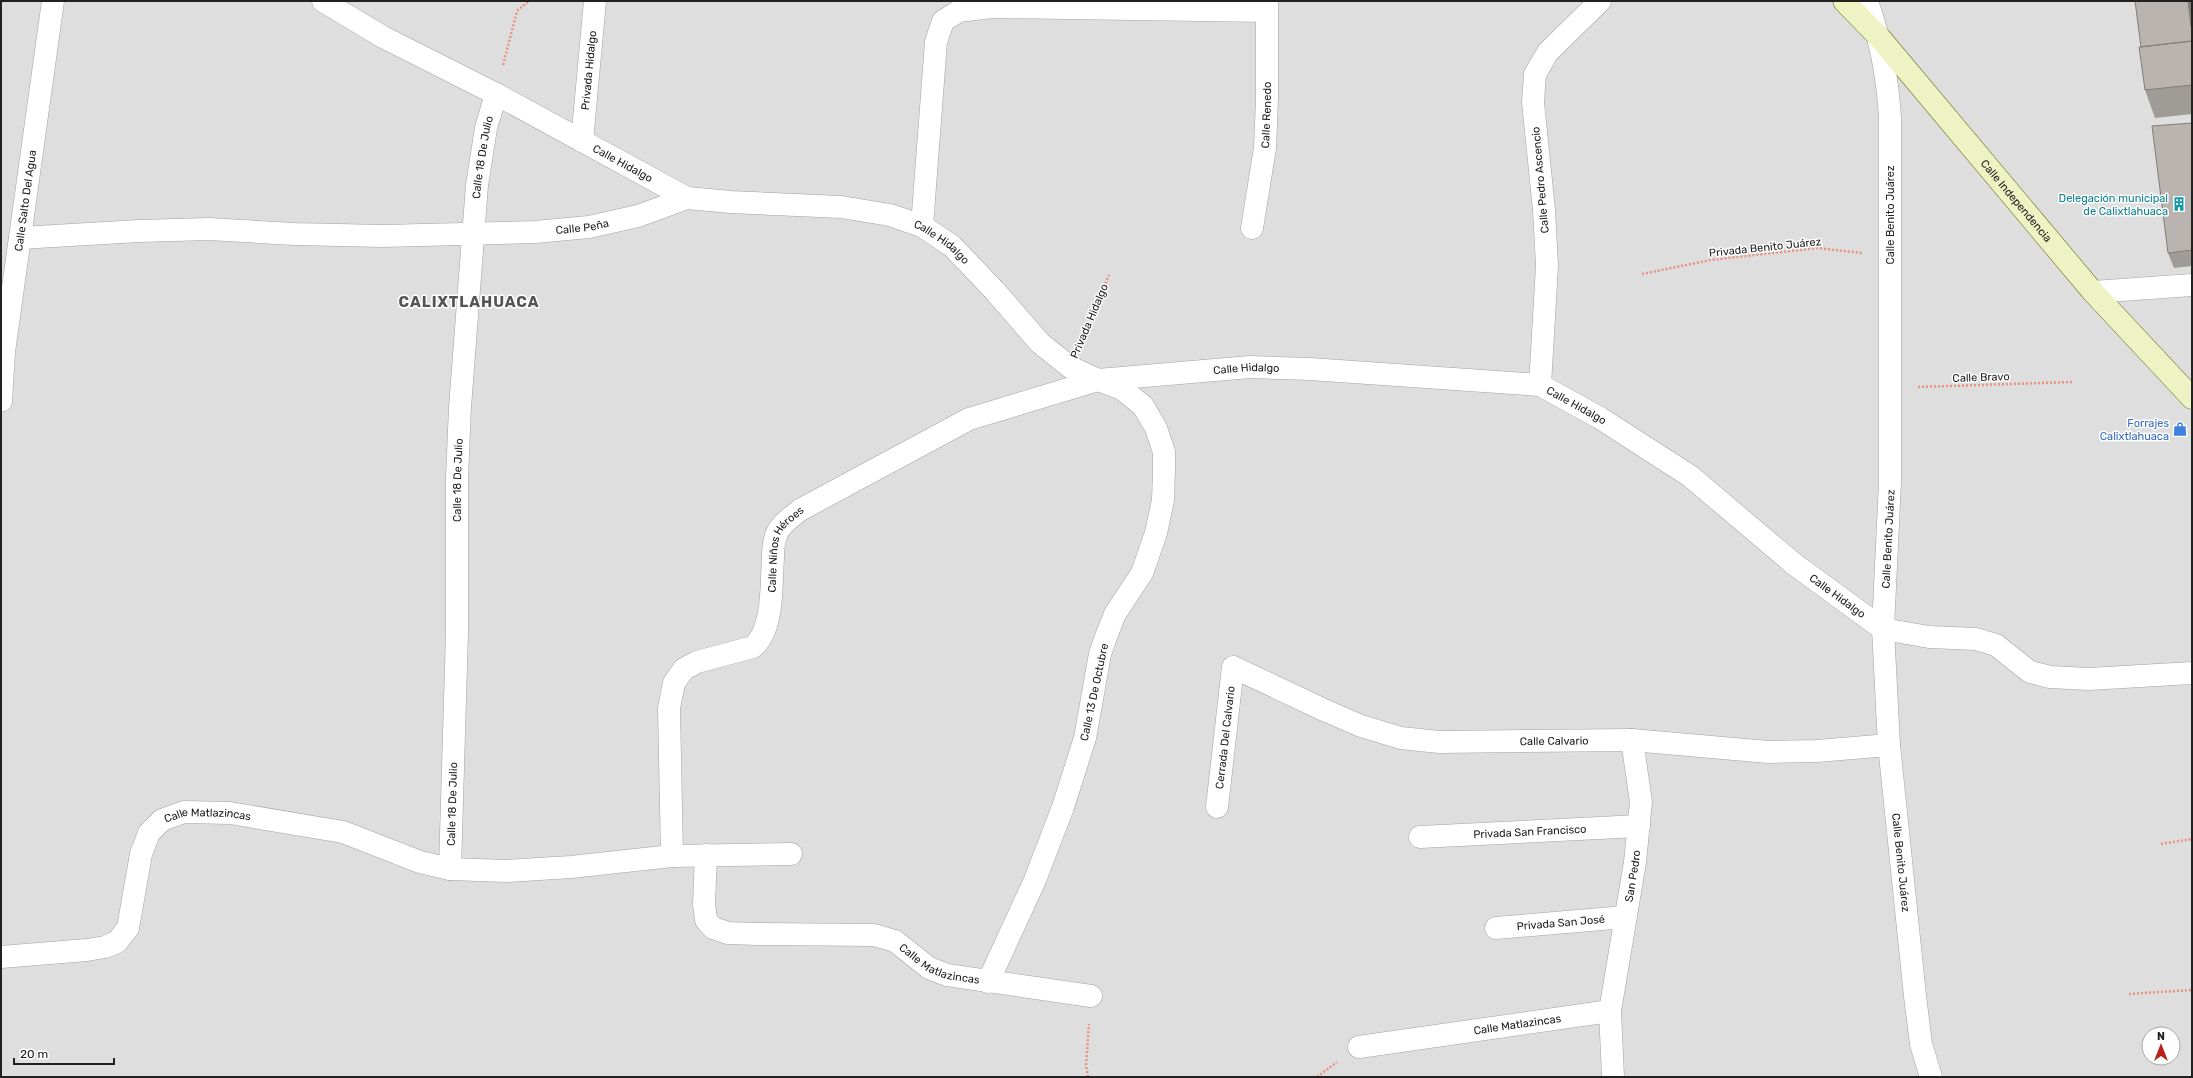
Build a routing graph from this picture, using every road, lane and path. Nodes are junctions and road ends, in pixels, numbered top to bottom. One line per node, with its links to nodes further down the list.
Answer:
1 (53, 1): 16 (street, Calle Salto Del Agua)
2 (323, 1): 10 (street, Calle Hidalgo)
3 (529, 1): 10 (path)
4 (595, 1): 11 (street, Privada Hidalgo)
5 (1600, 1): 25 (street, Calle Pedro Ascencio)
6 (1844, 1): 9 (main road, Calle Independencia)
7 (1867, 1): 9 (street, Calle Benito Juárez)
8 (1266, 6): 13 (street); 14 (street, Calle Renedo)
9 (1880, 38): 17 (street, Calle Benito Juárez); 21 (main road, Calle Independencia)
10 (496, 94): 11 (street, Calle Hidalgo); 15 (street, Calle 18 De Julio)
11 (582, 141): 12 (street, Calle Hidalgo)
12 (687, 198): 13 (street, Calle Hidalgo); 15 (street, Calle Peña)
13 (922, 226): 22 (street, Calle Hidalgo)
14 (1252, 228)
15 (472, 234): 16 (street, Calle Peña); 42 (street, Calle 18 De Julio)
16 (20, 238): 28 (street, Calle Salto Del Agua)
17 (1890, 256): 18 (path, Privada Benito Juárez); 26 (street, Calle Benito Juárez)
18 (1642, 274)
19 (1109, 275): 22 (path, Privada Hidalgo)
20 (2192, 285): 21 (street)
21 (2093, 292): 27 (main road, Calle Independencia)
22 (1070, 367): 23 (street, Calle Hidalgo)
23 (1098, 380): 25 (street, Calle Hidalgo); 40 (street, Calle Niños Héroes); 46 (street, Calle 13 De Octubre)
24 (2073, 382): 26 (path, Calle Bravo)
25 (1540, 385): 29 (street, Calle Hidalgo)
26 (1890, 388): 29 (street, Calle Benito Juárez)
27 (2192, 398)
28 (1, 401)
29 (1883, 629): 31 (street, Calle Hidalgo); 33 (street, Calle Benito Juárez)
30 (1233, 667): 32 (street, Calle Calvario); 34 (street, Cerrada Del Calvario)
31 (2192, 673)
32 (1632, 740): 33 (street, Calle Calvario); 35 (street, San Pedro)
33 (1889, 744): 54 (street, Calle Benito Juárez)
34 (1217, 807)
35 (1639, 826): 36 (street, Privada San Francisco); 43 (street, San Pedro)
36 (1420, 837)
37 (2192, 839): 38 (path)
38 (2161, 844)
39 (790, 854): 41 (street, Calle Matlazincas)
40 (672, 856): 41 (street, Calle Matlazincas); 42 (street, Calle Matlazincas)
41 (706, 856): 46 (street, Calle Matlazincas)
42 (450, 869): 45 (street, Calle Matlazincas)
43 (1625, 917): 44 (street, Privada San José); 50 (street, San Pedro)
44 (1496, 928)
45 (1, 957)
46 (988, 982): 49 (street, Calle Matlazincas)
47 (2192, 990): 48 (path)
48 (2129, 994)
49 (1091, 996): 52 (path)
50 (1610, 1011): 51 (street, Calle Matlazincas); 53 (street)
51 (1359, 1047)
52 (1088, 1077)
53 (1613, 1077)
54 (1931, 1077)

